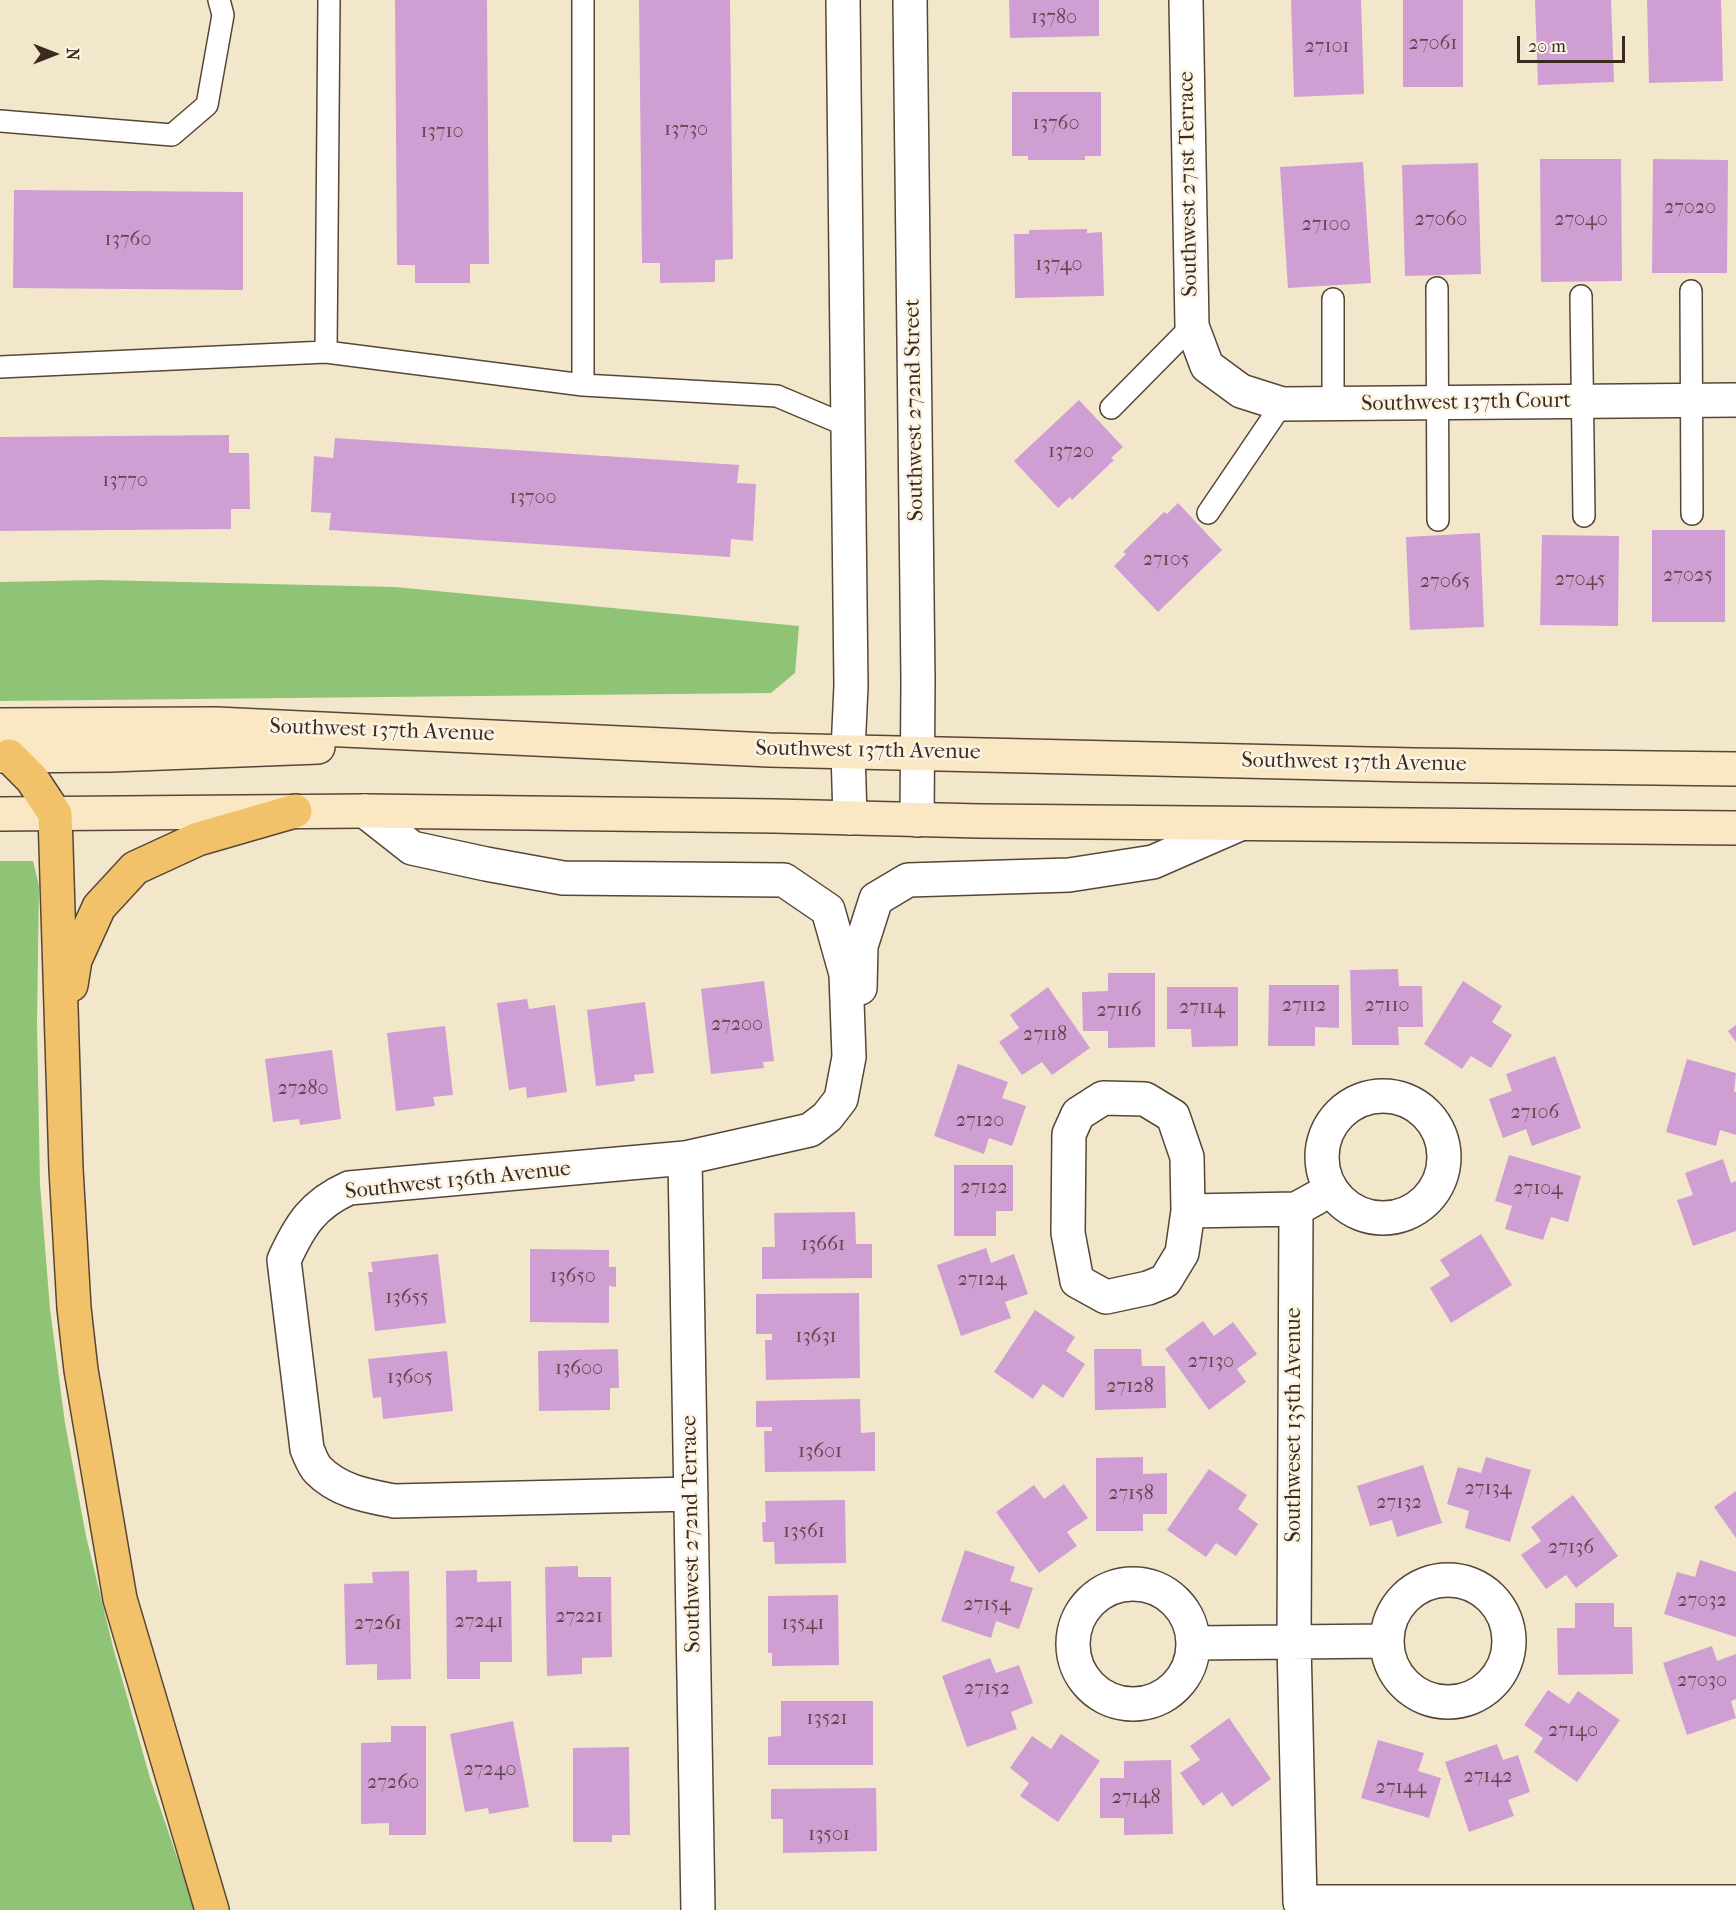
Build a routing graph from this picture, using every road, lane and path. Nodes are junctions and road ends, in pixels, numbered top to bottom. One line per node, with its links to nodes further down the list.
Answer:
1 (219, 0): 7 (lane)
2 (329, 0): 13 (lane)
3 (582, 0): 16 (lane)
4 (843, 0): 24 (street)
5 (909, 0): 31 (street, Southwest 272nd Street)
6 (1186, 0): 12 (street, Southwest 271st Terrace)
7 (0, 120)
8 (1437, 288): 20 (lane)
9 (1691, 291): 19 (lane)
10 (1581, 296): 18 (lane)
11 (1333, 299): 22 (lane)
12 (1192, 326): 14 (street, Southwest 271st Terrace); 23 (lane)
13 (326, 352): 15 (lane); 16 (lane)
14 (1207, 366): 21 (street, Southwest 137th Court)
15 (0, 367)
16 (583, 386): 24 (lane)
17 (1736, 400): 19 (street, Southwest 137th Court)
18 (1582, 401): 19 (street, Southwest 137th Court); 20 (street, Southwest 137th Court); 27 (lane)
19 (1690, 401): 26 (lane)
20 (1438, 403): 22 (street, Southwest 137th Court); 28 (lane)
21 (1282, 404): 22 (street, Southwest 137th Court); 25 (lane)
22 (1333, 404)
23 (1111, 408)
24 (848, 426): 30 (street)
25 (1208, 513)
26 (1692, 514)
27 (1584, 516)
28 (1438, 520)
29 (3, 746): 30 (main road, Southwest 137th Avenue); 36 (highway)
30 (848, 751): 31 (main road, Southwest 137th Avenue); 37 (street)
31 (917, 753): 32 (main road, Southwest 137th Avenue); 38 (street, Southwest 272nd Street)
32 (1736, 769)
33 (295, 812): 34 (main road); 36 (main road); 41 (highway)
34 (366, 812): 37 (main road); 42 (street)
35 (0, 814): 36 (main road)
36 (55, 814): 41 (highway)
37 (850, 818): 38 (main road)
38 (917, 820): 39 (main road)
39 (1240, 824): 40 (main road); 42 (street)
40 (1736, 828)
41 (63, 1046): 52 (highway)
42 (849, 1057): 43 (street, Southwest 136th Avenue)
43 (685, 1158): 47 (street, Southwest 272nd Terrace); 47 (street, Southwest 136th Avenue)
44 (1330, 1190): 45 (street)
45 (1296, 1209): 46 (street); 49 (street, Southweset 135th Avenue)
46 (1188, 1211): 46 (street)
47 (691, 1494): 53 (street, Southwest 272nd Terrace)
48 (1386, 1641): 49 (street)
49 (1294, 1642): 50 (street); 51 (street, Southweset 135th Avenue)
50 (1194, 1643)
51 (1736, 1902)
52 (212, 1910)
53 (698, 1910)

